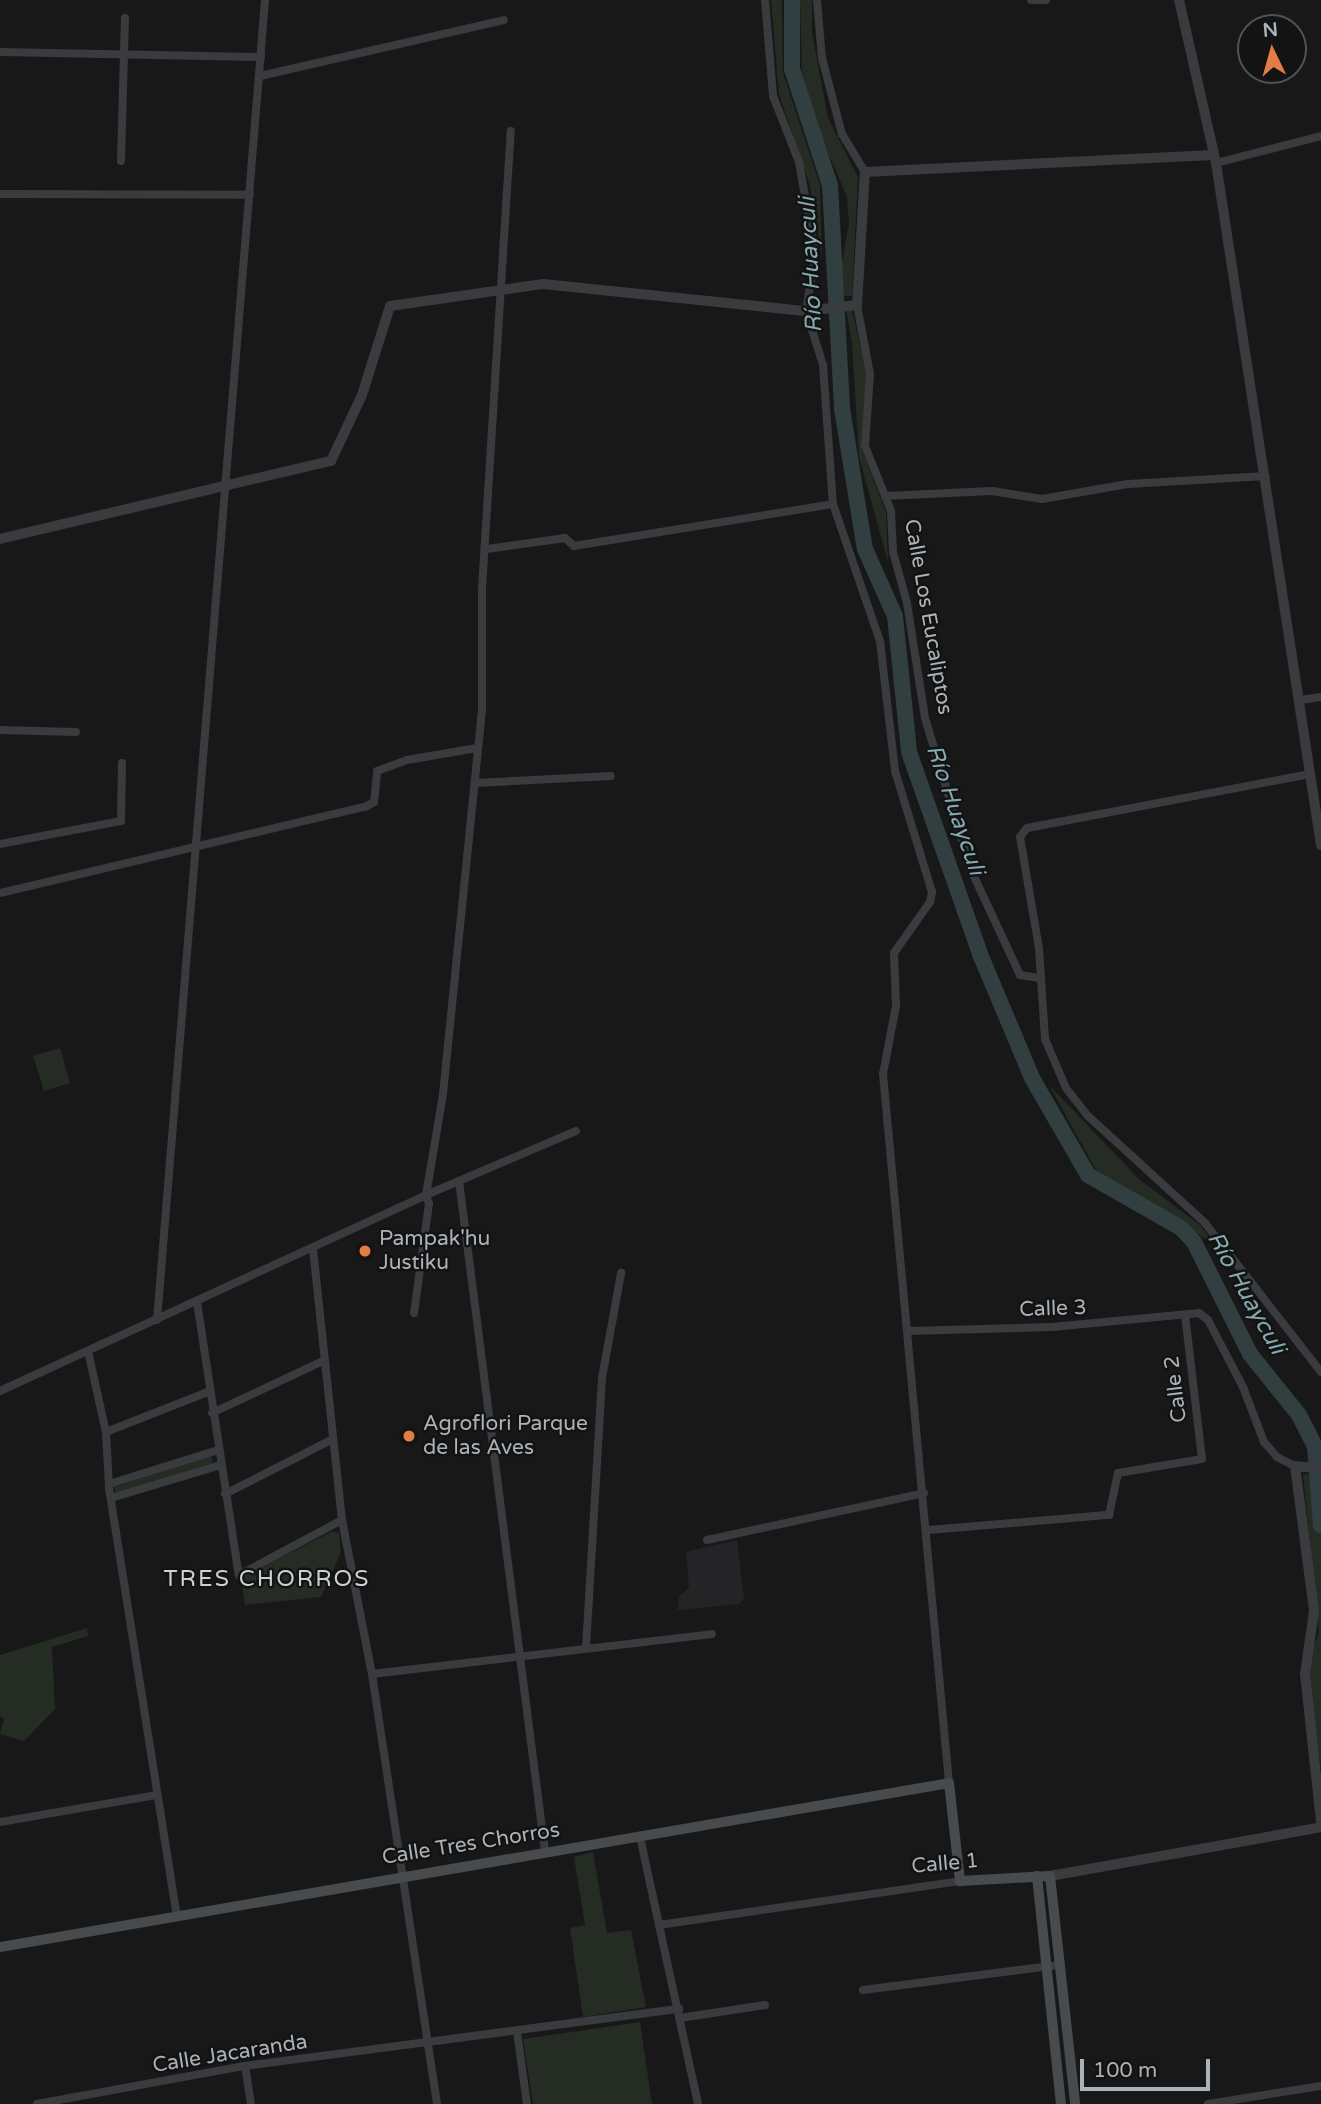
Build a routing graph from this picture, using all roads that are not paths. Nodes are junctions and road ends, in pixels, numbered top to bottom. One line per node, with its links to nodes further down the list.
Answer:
1 (265, 0): 11 (street)
2 (765, 0): 22 (street)
3 (817, 0): 17 (street)
4 (1031, 0): 5 (street)
5 (1046, 0)
6 (1179, 0): 15 (street)
7 (125, 18): 10 (street)
8 (504, 20): 12 (street)
9 (0, 52): 10 (street)
10 (121, 54): 11 (street); 16 (street)
11 (261, 57): 12 (street)
12 (260, 76): 19 (street)
13 (511, 131): 20 (street)
14 (1321, 136): 15 (street)
15 (1215, 159): 17 (street); 23 (street)
16 (121, 161)
17 (866, 172): 21 (street, Calle Los Eucaliptos)
18 (0, 194): 19 (street)
19 (250, 195): 24 (street)
20 (504, 288): 22 (street); 24 (street); 28 (street)
21 (853, 305): 22 (street); 25 (street, Calle Los Eucaliptos)
22 (811, 310): 26 (street)
23 (1266, 476): 25 (street); 30 (street)
24 (225, 486): 27 (street); 39 (street)
25 (885, 496): 42 (street, Calle Los Eucaliptos)
26 (832, 504): 28 (street); 52 (street)
27 (0, 539)
28 (487, 549): 33 (street)
29 (1321, 697): 30 (street)
30 (1301, 700): 35 (street)
31 (0, 730): 32 (street)
32 (76, 732)
33 (477, 748): 37 (street); 39 (street)
34 (122, 763): 38 (street)
35 (1310, 775): 40 (street); 42 (street)
36 (611, 776): 37 (street)
37 (475, 783): 45 (street)
38 (0, 844)
39 (197, 845): 41 (street); 51 (street)
40 (1321, 845)
41 (0, 893)
42 (1038, 978): 55 (street)
43 (576, 1131): 44 (street)
44 (459, 1181): 45 (street); 74 (street)
45 (426, 1195): 46 (street); 49 (street)
46 (313, 1249): 48 (street); 54 (street)
47 (621, 1273): 73 (street)
48 (197, 1302): 51 (street); 57 (street)
49 (414, 1313)
50 (1185, 1315): 52 (street, Calle 3); 63 (street, Calle 3); 70 (street, Calle 2)
51 (157, 1320): 53 (street)
52 (908, 1331): 66 (street)
53 (88, 1351): 56 (street); 59 (street)
54 (325, 1360): 58 (street); 60 (street)
55 (1321, 1372)
56 (0, 1391)
57 (210, 1391): 58 (street); 59 (street)
58 (212, 1413): 61 (street)
59 (106, 1432): 65 (street)
60 (333, 1439): 67 (street); 69 (street)
61 (218, 1450): 62 (street); 65 (street)
62 (220, 1465): 67 (street); 68 (street)
63 (1295, 1466): 64 (street); 79 (street)
64 (1321, 1468)
65 (109, 1485): 68 (street)
66 (924, 1493): 70 (street); 71 (street)
67 (225, 1494): 69 (street)
68 (111, 1498): 77 (street)
69 (342, 1520): 75 (street)
70 (929, 1530): 76 (street)
71 (707, 1540)
72 (712, 1634): 73 (street)
73 (586, 1648): 74 (street)
74 (518, 1655): 75 (street); 81 (street)
75 (372, 1674): 82 (street)
76 (949, 1783): 80 (main road, Calle Tres Chorros); 85 (main road)
77 (156, 1795): 78 (street); 86 (street)
78 (0, 1822)
79 (1321, 1824): 84 (street, Calle 1)
80 (640, 1837): 81 (main road, Calle Tres Chorros); 87 (street)
81 (545, 1851): 82 (main road, Calle Tres Chorros)
82 (404, 1874): 86 (main road, Calle Tres Chorros); 94 (street)
83 (1037, 1876): 84 (main road, Calle 1); 85 (main road, Calle 1); 89 (main road)
84 (1050, 1876): 89 (main road)
85 (960, 1881): 87 (street, Calle 1)
86 (177, 1917): 88 (main road, Calle Tres Chorros)
87 (659, 1925): 92 (street)
88 (0, 1947)
89 (1052, 1966): 90 (street); 102 (main road); 103 (main road)
90 (863, 1990)
91 (765, 2005): 92 (street, Calle Jacaranda)
92 (680, 2013): 93 (street, Calle Jacaranda); 101 (street)
93 (517, 2032): 94 (street, Calle Jacaranda); 100 (street)
94 (429, 2044): 95 (street, Calle Jacaranda); 99 (street)
95 (245, 2066): 97 (street, Calle Jacaranda); 98 (street)
96 (1321, 2086): 104 (street)
97 (37, 2104)
98 (251, 2104)
99 (437, 2104)
100 (527, 2104)
101 (698, 2104)
102 (1061, 2104)
103 (1075, 2104)
104 (1208, 2104)

